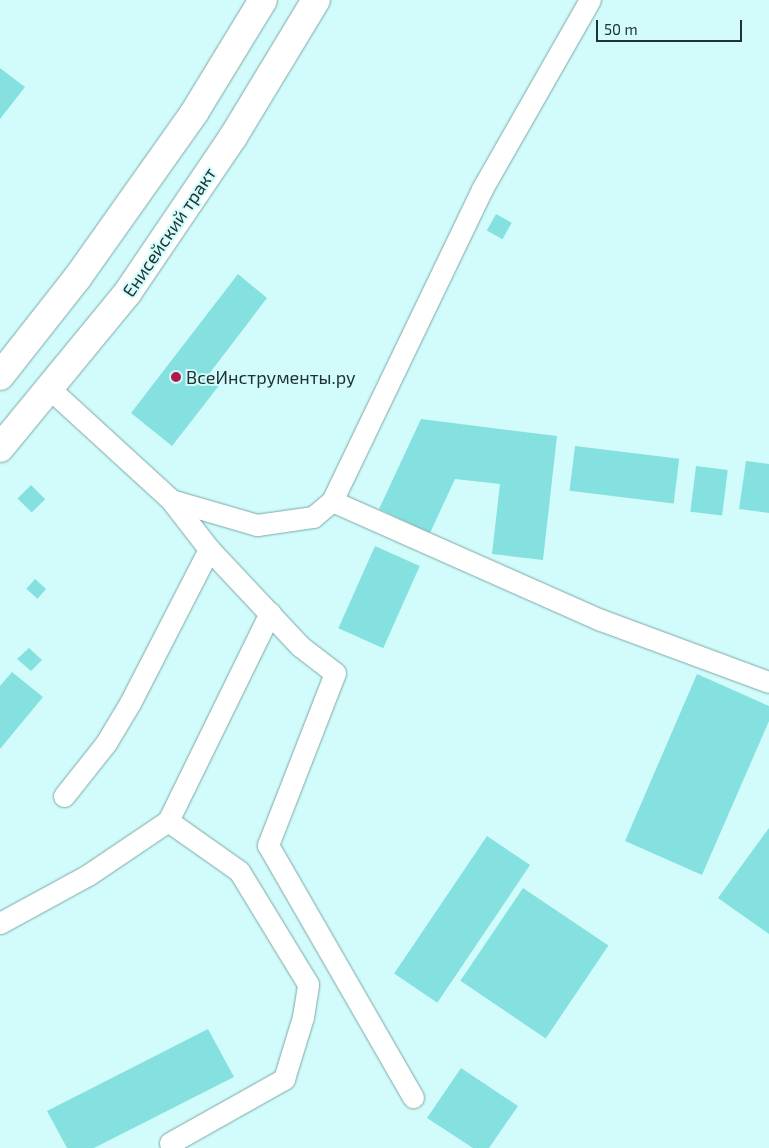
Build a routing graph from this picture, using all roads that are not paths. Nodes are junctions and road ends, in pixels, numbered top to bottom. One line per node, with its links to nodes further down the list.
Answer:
1 (263, 0): 4 (main road)
2 (316, 0): 5 (main road, Енисейский тракт)
3 (590, 0): 8 (lane)
4 (0, 376)
5 (50, 389): 6 (main road, Енисейский тракт); 7 (lane)
6 (0, 448)
7 (171, 500): 8 (lane); 9 (lane)
8 (332, 500): 11 (lane)
9 (209, 549): 10 (lane); 12 (lane)
10 (270, 613): 13 (lane); 15 (lane)
11 (769, 682)
12 (64, 796)
13 (168, 821): 14 (lane); 16 (lane)
14 (0, 923)
15 (413, 1097)
16 (170, 1143)

